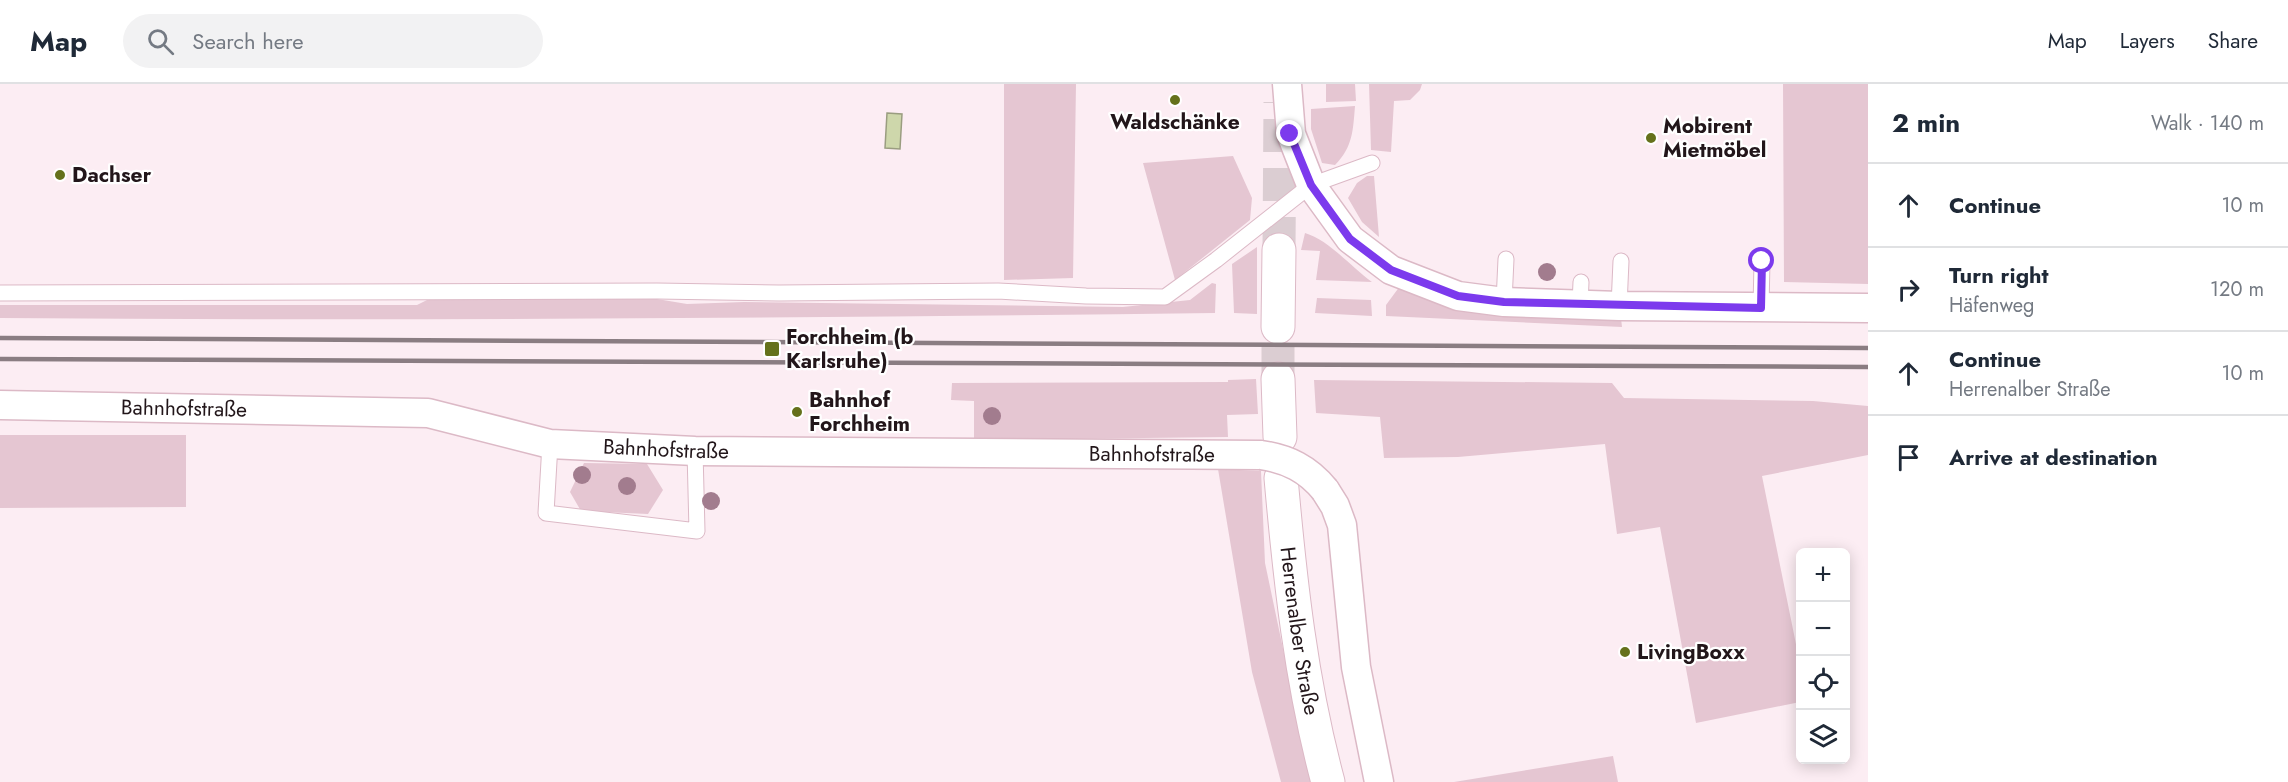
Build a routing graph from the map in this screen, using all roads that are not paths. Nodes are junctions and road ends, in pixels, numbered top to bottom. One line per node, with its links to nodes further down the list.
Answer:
1 (1287, 84): 3 (street)
2 (1372, 163): 3 (lane)
3 (1311, 185): 8 (lane); 9 (street)
4 (1278, 250): 13 (main road)
5 (1506, 259): 9 (lane)
6 (1621, 261): 10 (lane)
7 (1762, 261): 11 (lane)
8 (0, 293)
9 (1504, 302): 10 (street)
10 (1619, 306): 11 (street)
11 (1761, 308): 12 (street)
12 (1868, 308)
13 (1278, 327)
14 (1278, 379): 18 (main road, Herrenalber Straße)
15 (0, 405): 16 (street, Bahnhofstraße)
16 (550, 444): 17 (street, Bahnhofstraße); 17 (lane)
17 (695, 451): 18 (street, Bahnhofstraße)
18 (1274, 457): 19 (main road, Herrenalber Straße); 20 (street, Bahnhofstraße, bridge)
19 (1328, 782)
20 (1379, 782)

